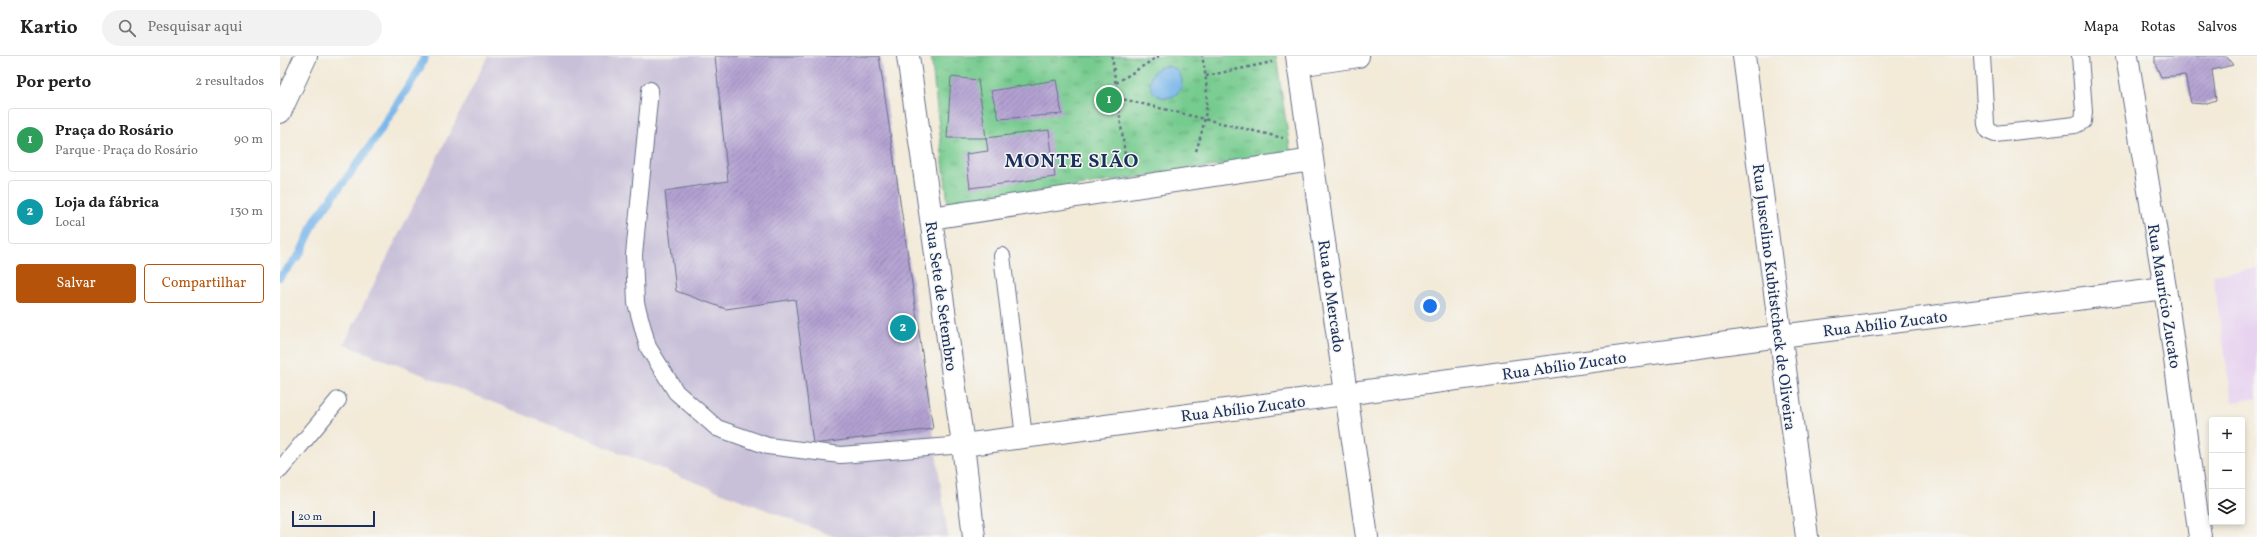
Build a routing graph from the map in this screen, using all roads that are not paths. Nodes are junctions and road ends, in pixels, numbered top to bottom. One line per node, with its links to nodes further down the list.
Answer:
1 (306, 56): 10 (street)
2 (908, 56): 12 (street, Rua Sete de Setembro)
3 (1358, 56): 8 (street)
4 (1744, 56): 15 (street, Rua Juscelino Kubitstcheck de Oliveira)
5 (1982, 56): 6 (lane)
6 (2080, 56)
7 (2127, 56): 14 (street, Rua Maurício Zucato)
8 (1291, 61): 11 (street, Rua do Mercado)
9 (650, 90): 19 (lane)
10 (280, 112)
11 (1311, 152): 12 (street); 16 (street, Rua do Mercado)
12 (931, 218): 19 (street, Rua Sete de Setembro)
13 (1002, 256): 18 (lane)
14 (2165, 288): 15 (street, Rua Abílio Zucato); 24 (street, Rua Maurício Zucato)
15 (1780, 336): 16 (street, Rua Abílio Zucato); 23 (street, Rua Juscelino Kubitstcheck de Oliveira)
16 (1346, 394): 18 (street, Rua Abílio Zucato); 22 (street, Rua do Mercado)
17 (338, 400): 20 (lane)
18 (1024, 437): 19 (street, Rua Abílio Zucato)
19 (964, 445): 21 (street, Rua Sete de Setembro)
20 (280, 470)
21 (974, 537)
22 (1367, 537)
23 (1808, 537)
24 (2200, 537)

